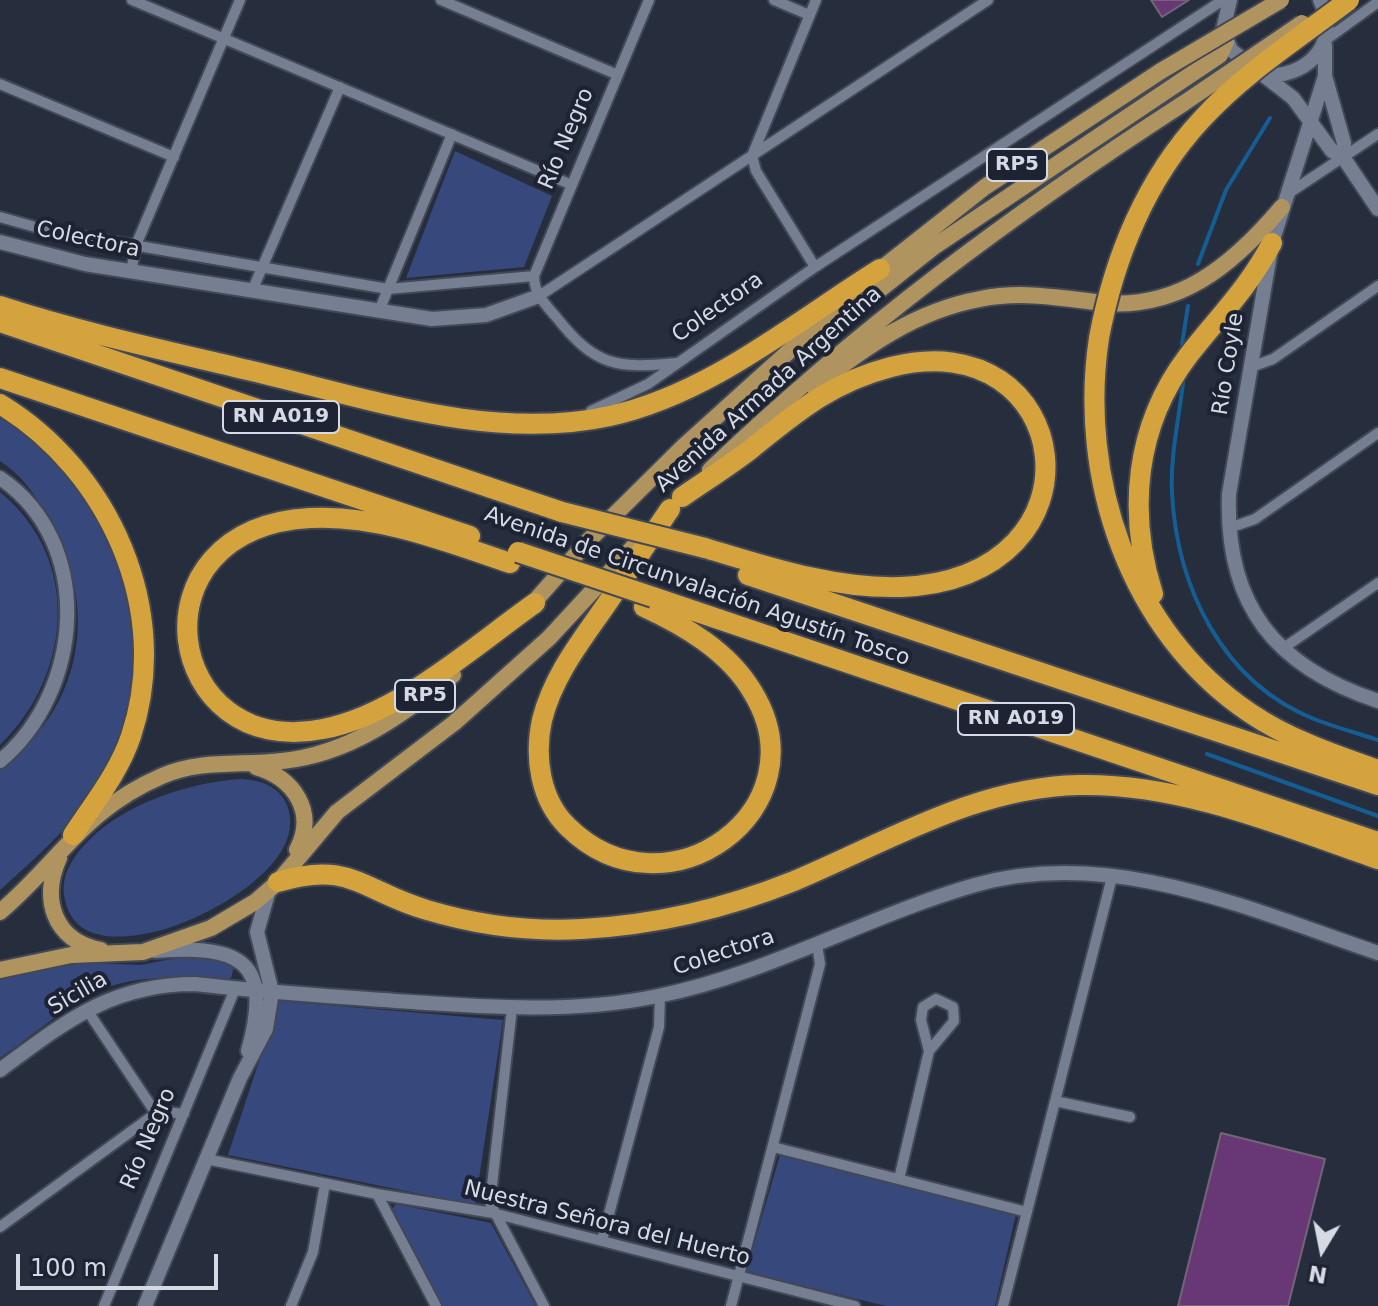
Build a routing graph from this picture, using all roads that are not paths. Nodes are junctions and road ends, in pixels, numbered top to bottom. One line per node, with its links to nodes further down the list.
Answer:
1 (132, 0): 16 (street)
2 (240, 0): 16 (street)
3 (441, 0): 19 (street)
4 (649, 0): 19 (street, Río Negro)
5 (774, 0): 15 (street)
6 (816, 0): 15 (street)
7 (988, 0): 27 (street)
8 (1223, 0): 38 (street, Colectora)
9 (1230, 0): 17 (street)
10 (1281, 0): 39 (main road, Avenida Armada Argentina / RP5, bridge)
11 (1320, 0): 18 (street)
12 (1334, 0): 53 (main road, Avenida Armada Argentina / RP5, bridge)
13 (1349, 0): 65 (highway, bridge)
14 (1378, 2): 18 (street)
15 (809, 15): 27 (street)
16 (223, 39): 23 (street); 28 (street)
17 (1226, 42): 20 (street); 59 (main road)
18 (1326, 42): 20 (street); 21 (street)
19 (618, 75): 30 (street, Río Negro)
20 (1269, 76): 24 (street)
21 (1325, 76): 24 (street, Río Coyle); 29 (street)
22 (0, 84): 28 (street)
23 (340, 87): 25 (street); 37 (street)
24 (1311, 124): 29 (street); 31 (street, Río Coyle)
25 (452, 134): 30 (street); 43 (street)
26 (1378, 134): 29 (street)
27 (752, 156): 38 (street); 45 (street)
28 (174, 157): 36 (street)
29 (1343, 157): 31 (street); 32 (street)
30 (572, 185): 41 (street, Río Negro)
31 (1283, 202): 35 (street, Río Coyle); 53 (main road)
32 (1378, 209)
33 (0, 217): 36 (street)
34 (0, 242): 40 (street, Colectora)
35 (1272, 243): 50 (street, Río Coyle); 65 (highway)
36 (136, 245): 37 (street); 40 (street)
37 (261, 267): 43 (street); 44 (street)
38 (815, 267): 49 (street, Colectora)
39 (880, 269): 54 (highway); 59 (main road, Avenida Armada Argentina / RP5)
40 (131, 272): 44 (street, Colectora)
41 (534, 276): 43 (street); 45 (street)
42 (1378, 286): 50 (street)
43 (388, 289): 47 (street)
44 (252, 291): 47 (street, Colectora)
45 (539, 296): 47 (street, Colectora); 49 (street, Colectora)
46 (0, 306): 54 (highway)
47 (379, 311)
48 (0, 322): 60 (highway, Avenida de Circunvalación Agustín Tosco / RN A019, bridge)
49 (678, 363): 54 (street)
50 (1251, 367): 58 (street, Río Coyle)
51 (0, 378): 61 (highway, Avenida de Circunvalación Agustín Tosco / RN A019)
52 (0, 404): 72 (highway)
53 (763, 420): 57 (main road, Avenida Armada Argentina / RP5)
54 (543, 425)
55 (1378, 433): 58 (street)
56 (0, 478): 68 (street)
57 (676, 503): 60 (highway); 63 (highway); 76 (main road, Avenida Armada Argentina / RP5)
58 (1229, 528): 66 (street, Río Coyle)
59 (587, 542): 64 (main road, Avenida Armada Argentina / RP5)
60 (701, 552): 71 (highway, Avenida de Circunvalación Agustín Tosco / RN A019)
61 (514, 558): 63 (highway, Avenida de Circunvalación Agustín Tosco / RN A019, bridge); 64 (highway)
62 (1378, 583): 66 (street)
63 (649, 602): 73 (highway, Avenida de Circunvalación Agustín Tosco / RN A019)
64 (535, 603): 69 (main road, Avenida Armada Argentina / RP5)
65 (1179, 648): 70 (highway)
66 (1282, 649): 67 (street, Río Coyle)
67 (1378, 701)
68 (0, 761)
69 (219, 763): 72 (main road, Avenida Armada Argentina); 76 (main road, Avenida Armada Argentina)
70 (1378, 770)
71 (1378, 785)
72 (70, 838): 77 (main road, Avenida Armada Argentina); 79 (main road, Avenida Armada Argentina)
73 (1378, 842)
74 (1378, 859): 76 (highway)
75 (1112, 877): 78 (street, Colectora); 80 (street, Colectora); 91 (street)
76 (277, 882): 79 (main road, Avenida Armada Argentina); 84 (street)
77 (0, 912)
78 (817, 944): 85 (street, Colectora); 95 (street)
79 (137, 952): 81 (main road, Avenida Armada Argentina); 83 (street)
80 (1378, 953)
81 (0, 970)
82 (235, 989): 83 (street, Colectora); 87 (street, Sicilia); 92 (street, Río Negro)
83 (256, 991): 84 (street, Colectora); 90 (street)
84 (272, 992): 86 (street, Colectora); 90 (street)
85 (660, 996): 86 (street, Colectora); 103 (street)
86 (512, 1008): 101 (street)
87 (87, 1010): 89 (street, Sicilia); 93 (street)
88 (929, 1051): 88 (street); 97 (street)
89 (0, 1070)
90 (240, 1078): 96 (street)
91 (1055, 1101): 94 (street); 100 (street)
92 (184, 1114): 93 (street); 105 (street, Río Negro)
93 (157, 1115): 102 (street)
94 (1130, 1117)
95 (773, 1147): 97 (street); 104 (street)
96 (206, 1159): 98 (street, Nuestra Señora del Huerto); 106 (street)
97 (899, 1179): 100 (street)
98 (325, 1184): 99 (street, Nuestra Señora del Huerto); 107 (street)
99 (377, 1194): 101 (street, Nuestra Señora del Huerto); 108 (street)
100 (1027, 1212): 112 (street)
101 (493, 1213): 103 (street, Nuestra Señora del Huerto); 109 (street)
102 (0, 1227)
103 (602, 1240): 104 (street, Nuestra Señora del Huerto)
104 (738, 1277): 110 (street); 111 (street, Nuestra Señora del Huerto)
105 (104, 1306)
106 (145, 1306)
107 (291, 1306)
108 (436, 1306)
109 (544, 1306)
110 (731, 1306)
111 (855, 1306)
112 (1003, 1306)

